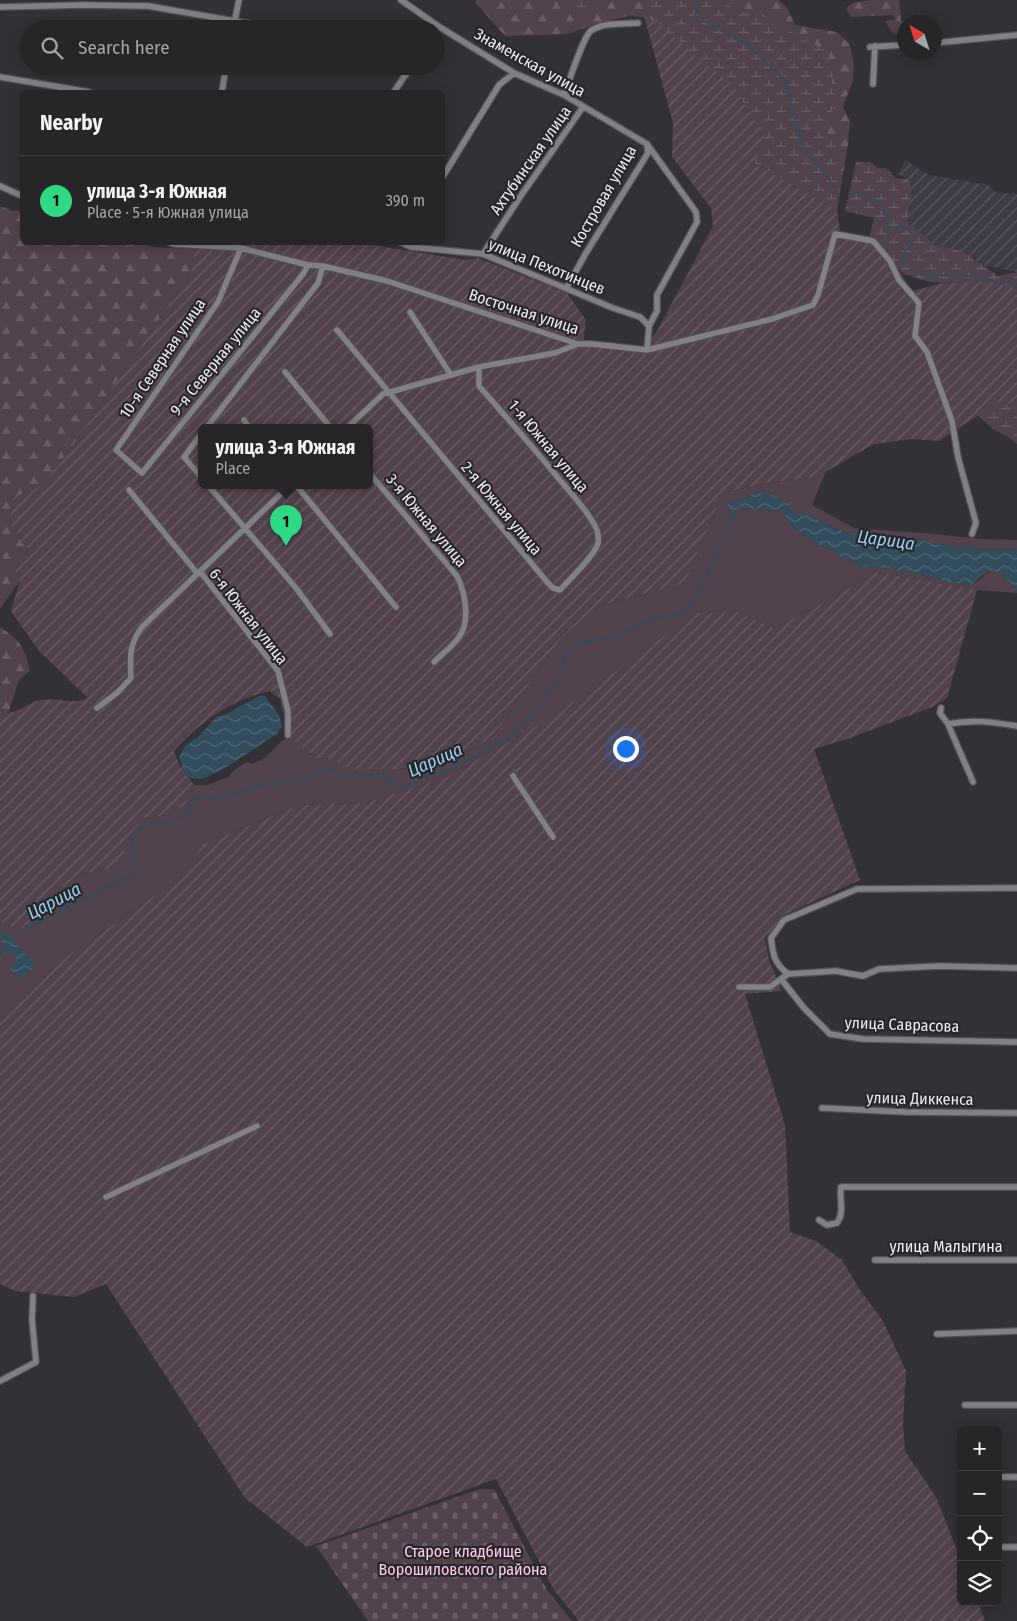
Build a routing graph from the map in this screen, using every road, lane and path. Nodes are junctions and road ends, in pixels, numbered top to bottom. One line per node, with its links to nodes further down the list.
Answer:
1 (239, 0): 6 (street)
2 (401, 0): 7 (street, Знаменская улица)
3 (83, 3): 4 (street); 5 (street)
4 (0, 7)
5 (229, 20)
6 (235, 20)
7 (427, 20)
8 (638, 23): 21 (street)
9 (445, 33): 13 (street, Знаменская улица)
10 (1017, 35): 11 (street)
11 (942, 42)
12 (897, 44): 17 (street)
13 (514, 73): 21 (street, Знаменская улица); 24 (street)
14 (225, 75): 19 (street)
15 (406, 75): 20 (street)
16 (0, 77): 18 (street)
17 (873, 84)
18 (77, 90)
19 (222, 90)
20 (395, 90)
21 (564, 95): 22 (street, Знаменская улица)
22 (583, 107): 23 (street, Знаменская улица); 30 (street, Ахтубинская улица)
23 (648, 144): 33 (street, Костровая улица); 35 (street)
24 (445, 173)
25 (0, 186): 26 (street)
26 (20, 195)
27 (207, 245): 29 (street, Восточная улица)
28 (407, 245): 30 (street, улица Пехотинцев)
29 (241, 248): 31 (street, Восточная улица); 49 (street, 10-я Северная улица)
30 (484, 254): 33 (street, улица Пехотинцев)
31 (308, 265): 32 (street, Восточная улица); 49 (street, 9-я Северная улица)
32 (323, 266): 37 (street, Восточная улица); 44 (street)
33 (567, 287): 35 (street, улица Пехотинцев)
34 (410, 312): 41 (street)
35 (649, 326): 38 (street)
36 (336, 330): 42 (street)
37 (578, 344): 38 (street, Восточная улица); 39 (street)
38 (647, 350): 57 (street, Восточная улица)
39 (480, 367): 41 (street); 58 (street, 1-я Южная улица)
40 (285, 372): 46 (street)
41 (451, 375): 42 (street)
42 (388, 393): 47 (street); 58 (street, 2-я Южная улица)
43 (244, 420): 45 (street)
44 (209, 424)
45 (247, 424)
46 (328, 424)
47 (351, 424)
48 (198, 438): 50 (street)
49 (142, 473)
50 (198, 473)
51 (373, 478): 62 (street, 3-я Южная улица)
52 (211, 489): 56 (street)
53 (286, 489): 56 (street)
54 (299, 489): 60 (street)
55 (129, 490): 59 (street, 6-я Южная улица)
56 (244, 528): 59 (street); 61 (street)
57 (972, 534)
58 (598, 543)
59 (198, 573): 63 (street); 67 (street, 6-я Южная улица)
60 (396, 607)
61 (330, 634)
62 (434, 662)
63 (97, 708)
64 (940, 708): 65 (street)
65 (948, 724): 66 (street); 69 (street)
66 (1017, 726)
67 (288, 735)
68 (513, 776): 70 (street)
69 (973, 782)
70 (553, 837)
71 (1017, 888): 73 (street)
72 (1017, 968): 73 (street)
73 (788, 974): 74 (street)
74 (781, 979): 75 (street); 76 (street, улица Саврасова)
75 (739, 987)
76 (1017, 1042)
77 (822, 1108): 78 (street, улица Диккенса)
78 (1017, 1113)
79 (257, 1126): 81 (street)
80 (1017, 1187): 82 (street)
81 (106, 1197)
82 (819, 1220)
83 (875, 1260): 84 (street, улица Малыгина)
84 (1017, 1260)
85 (33, 1296): 88 (street)
86 (1017, 1331): 87 (street)
87 (936, 1334)
88 (0, 1382)
89 (965, 1404): 90 (street)
90 (1017, 1405)
91 (1002, 1477): 92 (street)
92 (1017, 1477)
93 (1017, 1546): 94 (street)
94 (1004, 1547)

